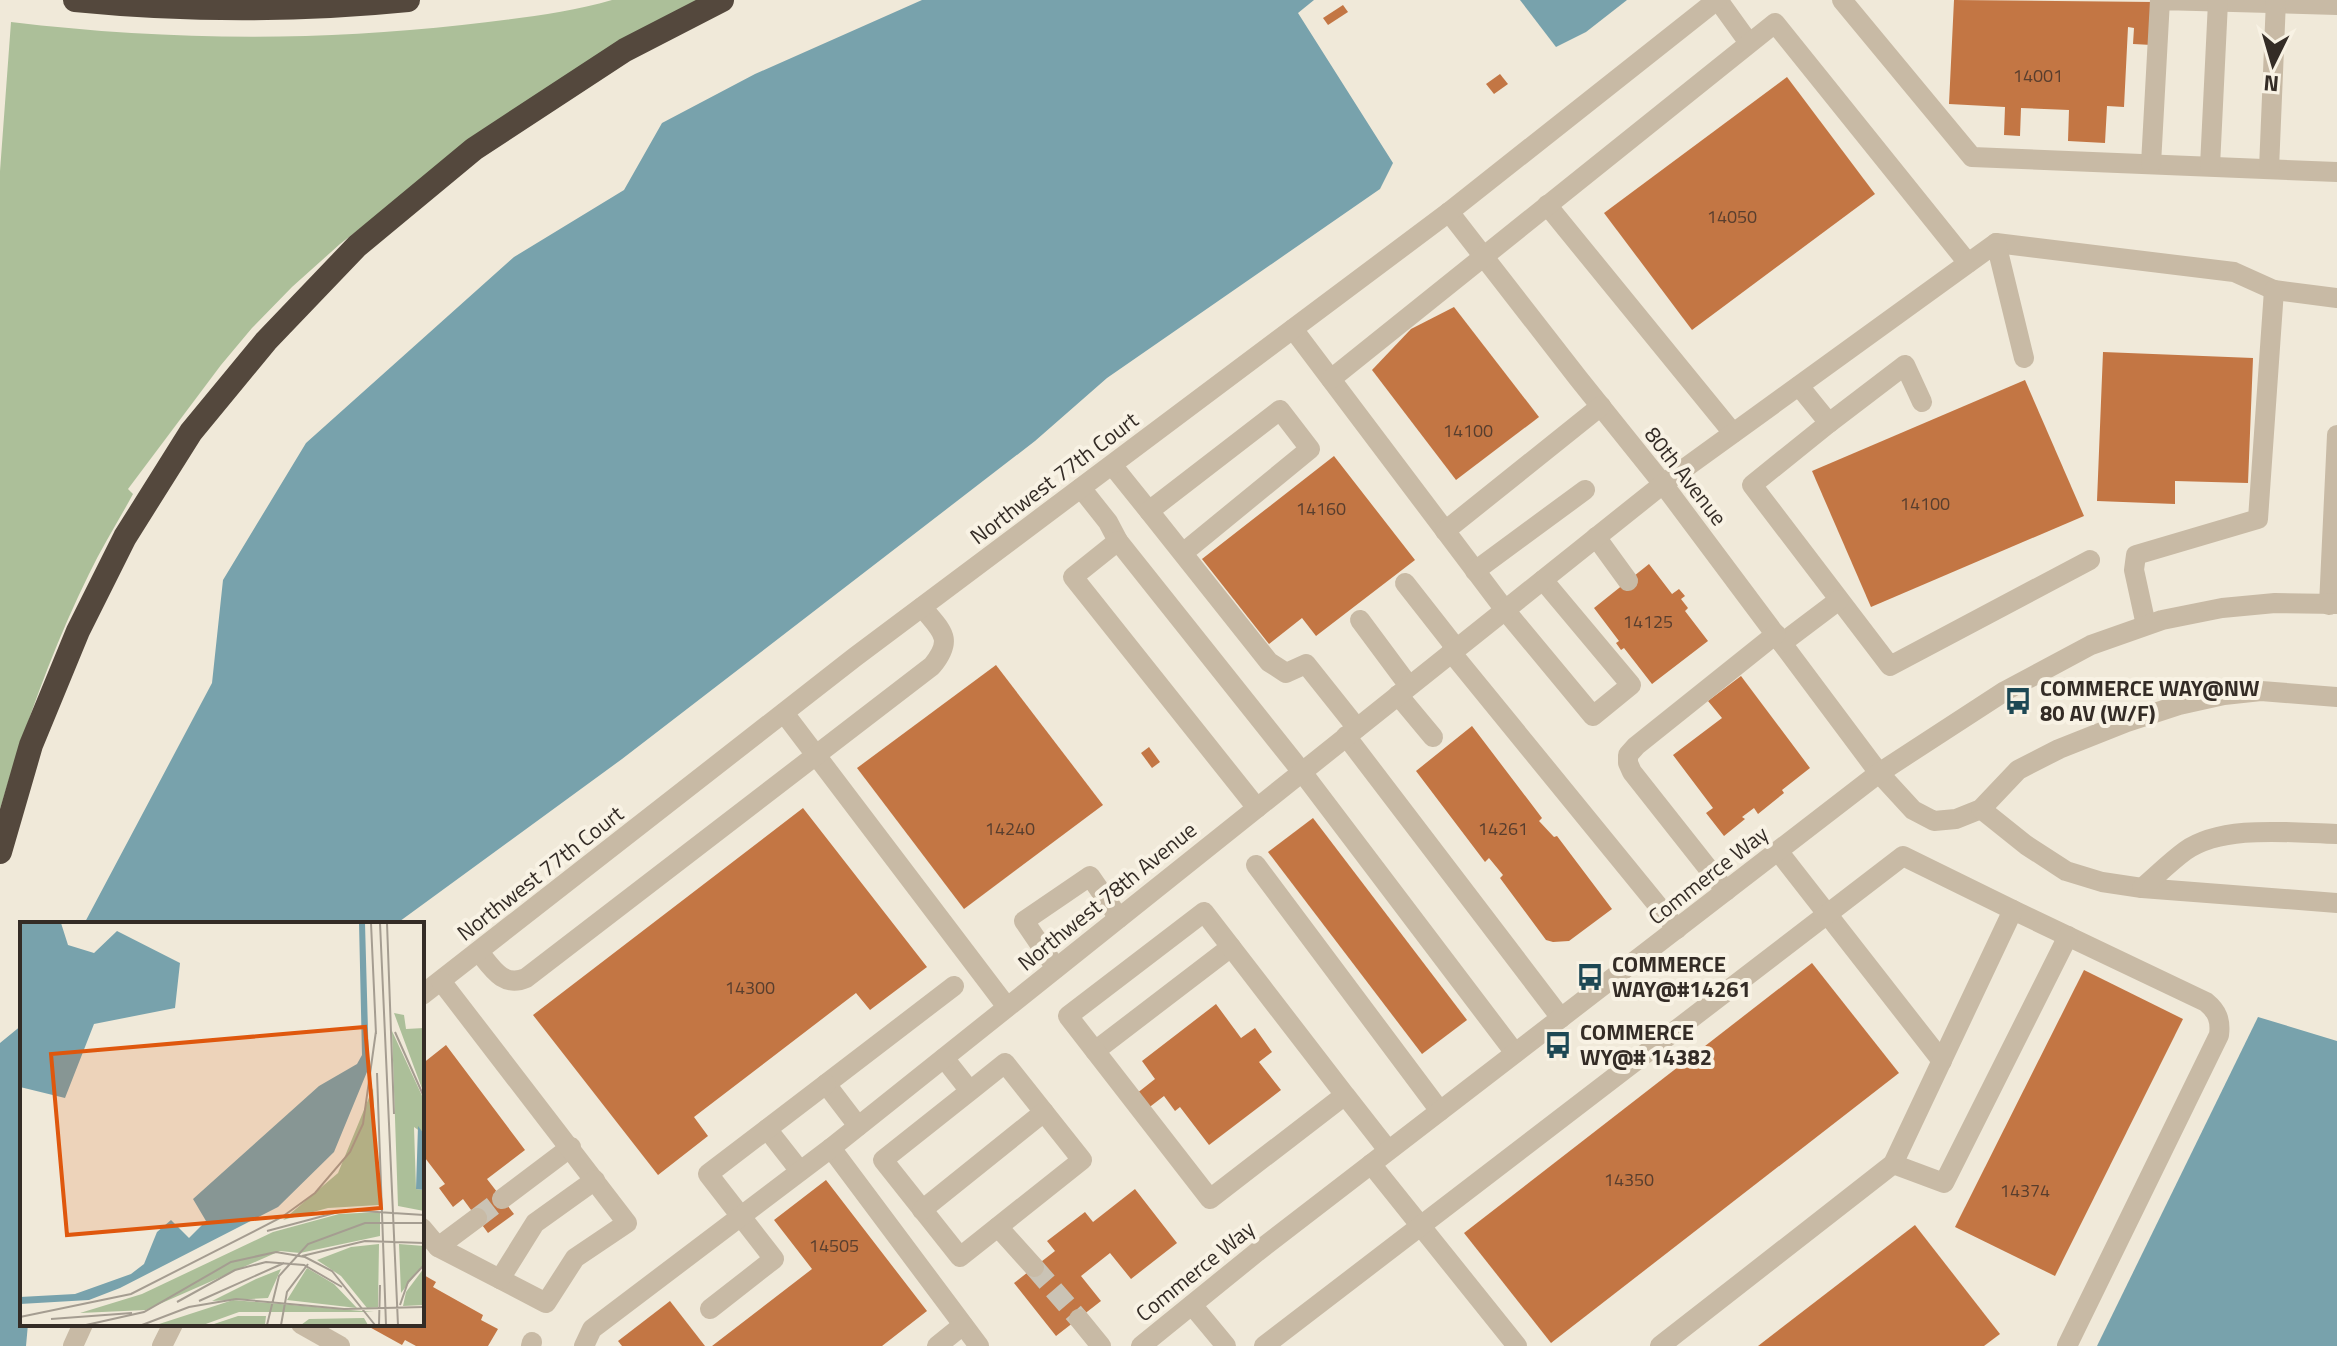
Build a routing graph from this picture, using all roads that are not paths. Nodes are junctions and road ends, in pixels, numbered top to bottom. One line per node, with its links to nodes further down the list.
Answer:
1 (75, 0): 2 (highway)
2 (408, 0)
3 (722, 0): 65 (highway)
4 (1717, 0): 9 (street); 15 (street, Northwest 77th Court)
5 (1842, 0): 10 (street)
6 (2218, 2): 7 (street); 10 (street); 11 (street)
7 (2276, 2): 8 (street); 12 (street)
8 (2337, 5)
9 (1749, 43): 14 (street); 18 (street)
10 (2151, 164): 11 (street)
11 (2210, 166): 12 (street)
12 (2269, 169): 13 (street)
13 (2337, 172)
14 (1547, 205): 17 (street); 28 (street)
15 (1449, 212): 17 (street, 80th Avenue); 21 (street, Northwest 77th Court)
16 (1996, 243): 18 (street, Northwest 78th Avenue); 19 (street); 22 (street)
17 (1484, 256): 23 (street); 26 (street, 80th Avenue)
18 (1968, 263): 24 (street, Northwest 78th Avenue)
19 (2274, 290): 20 (street); 50 (street)
20 (2337, 298)
21 (1293, 329): 23 (street); 30 (street, Northwest 77th Court)
22 (2024, 358)
23 (1331, 379): 36 (street)
24 (1799, 386): 27 (street); 28 (street, Northwest 78th Avenue)
25 (1922, 402): 27 (street)
26 (1601, 406): 32 (street, 80th Avenue); 36 (street)
27 (1829, 423): 45 (street)
28 (1733, 433): 32 (street, Northwest 78th Avenue)
29 (2337, 435): 31 (street)
30 (1112, 465): 33 (street, Northwest 77th Court); 35 (street)
31 (2336, 476): 46 (street)
32 (1663, 484): 37 (street, Northwest 78th Avenue); 51 (street, 80th Avenue)
33 (1081, 488): 38 (street); 47 (street, Northwest 77th Court)
34 (1585, 490): 41 (street)
35 (1149, 511): 39 (street); 39 (street)
36 (1445, 531): 41 (street)
37 (1596, 537): 42 (street, Northwest 78th Avenue); 43 (street)
38 (1118, 541): 59 (street); 61 (street)
39 (1183, 553): 56 (street)
40 (2090, 560): 45 (street)
41 (1475, 571): 48 (street)
42 (1543, 580): 48 (street, Northwest 78th Avenue); 48 (street)
43 (1628, 581)
44 (1405, 583): 52 (street)
45 (1839, 600): 51 (street)
46 (2334, 605): 50 (street, Commerce Way)
47 (922, 607): 55 (street, Northwest 77th Court); 58 (street)
48 (1505, 610): 52 (street, Northwest 78th Avenue)
49 (1360, 620): 53 (street)
50 (2146, 625): 60 (street, Commerce Way)
51 (1779, 638): 60 (street, 80th Avenue); 68 (street)
52 (1454, 650): 53 (street, Northwest 78th Avenue); 73 (street)
53 (1404, 691): 56 (street, Northwest 78th Avenue); 57 (street)
54 (2337, 697): 62 (street)
55 (784, 713): 58 (street); 76 (street, Northwest 77th Court)
56 (1352, 732): 59 (street, Northwest 78th Avenue); 82 (street)
57 (1433, 737)
58 (817, 756): 76 (street); 81 (street)
59 (1302, 772): 61 (street, Northwest 78th Avenue); 84 (street)
60 (1879, 773): 62 (street, 80th Avenue); 64 (street, Commerce Way)
61 (1257, 808): 72 (street, Northwest 78th Avenue)
62 (1981, 809): 67 (street)
63 (2337, 834): 67 (street)
64 (1778, 851): 68 (street, Commerce Way); 71 (street)
65 (0, 852)
66 (1256, 865): 90 (street)
67 (2142, 888): 69 (street)
68 (1726, 891): 73 (street, Commerce Way)
69 (2337, 903)
70 (2013, 910): 71 (street); 74 (street); 86 (street)
71 (1827, 914): 86 (street); 106 (street)
72 (1119, 918): 77 (street, Northwest 78th Avenue); 77 (street)
73 (1677, 929): 82 (street, Commerce Way)
74 (2068, 936): 98 (street); 118 (street)
75 (1231, 947): 83 (street); 83 (street); 89 (street)
76 (479, 952): 78 (street, Northwest 77th Court)
77 (1056, 968): 81 (street, Northwest 78th Avenue)
78 (441, 981): 80 (street, Northwest 77th Court); 94 (street)
79 (954, 986): 87 (street)
80 (424, 994)
81 (1007, 1007): 85 (street, Northwest 78th Avenue)
82 (1561, 1018): 84 (street, Commerce Way)
83 (1095, 1051): 89 (street)
84 (1515, 1053): 90 (street, Commerce Way)
85 (944, 1058): 88 (street); 92 (street, Northwest 78th Avenue)
86 (1942, 1061): 98 (street)
87 (826, 1084): 92 (street); 93 (street)
88 (970, 1091): 91 (street); 102 (street)
89 (1345, 1095): 96 (street)
90 (1440, 1111): 96 (street, Commerce Way)
91 (1044, 1112): 102 (street); 105 (street)
92 (858, 1126): 95 (street, Northwest 78th Avenue)
93 (767, 1129): 99 (street); 103 (street)
94 (571, 1147): 100 (street); 101 (street)
95 (831, 1148): 99 (street, Northwest 78th Avenue); 114 (street)
96 (1388, 1150): 97 (street, Commerce Way)
97 (1371, 1164): 106 (street); 111 (street, Commerce Way)
98 (1893, 1164): 130 (street)
99 (800, 1171): 103 (street, Northwest 78th Avenue)
100 (595, 1180): 110 (street); 110 (street)
101 (502, 1199)
102 (922, 1210): 105 (street)
103 (741, 1216): 112 (street); 122 (street, Northwest 78th Avenue)
104 (477, 1218): 108 (street)
105 (998, 1227): 109 (street)
106 (1421, 1227): 128 (street); 129 (street)
107 (424, 1230): 108 (street)
108 (438, 1247): 110 (street)
109 (1034, 1267)
110 (500, 1279)
111 (1192, 1305): 126 (street, Commerce Way); 127 (street)
112 (710, 1309)
113 (1079, 1319): 125 (street)
114 (963, 1325): 123 (street); 124 (street)
115 (82, 1326): 119 (street)
116 (172, 1326): 120 (street)
117 (305, 1326): 121 (street)
118 (2066, 1342)
119 (73, 1346)
120 (162, 1346)
121 (340, 1346)
122 (584, 1346)
123 (937, 1346)
124 (979, 1346)
125 (1101, 1346)
126 (1141, 1346)
127 (1226, 1346)
128 (1264, 1346)
129 (1517, 1346)
130 (1660, 1346)

